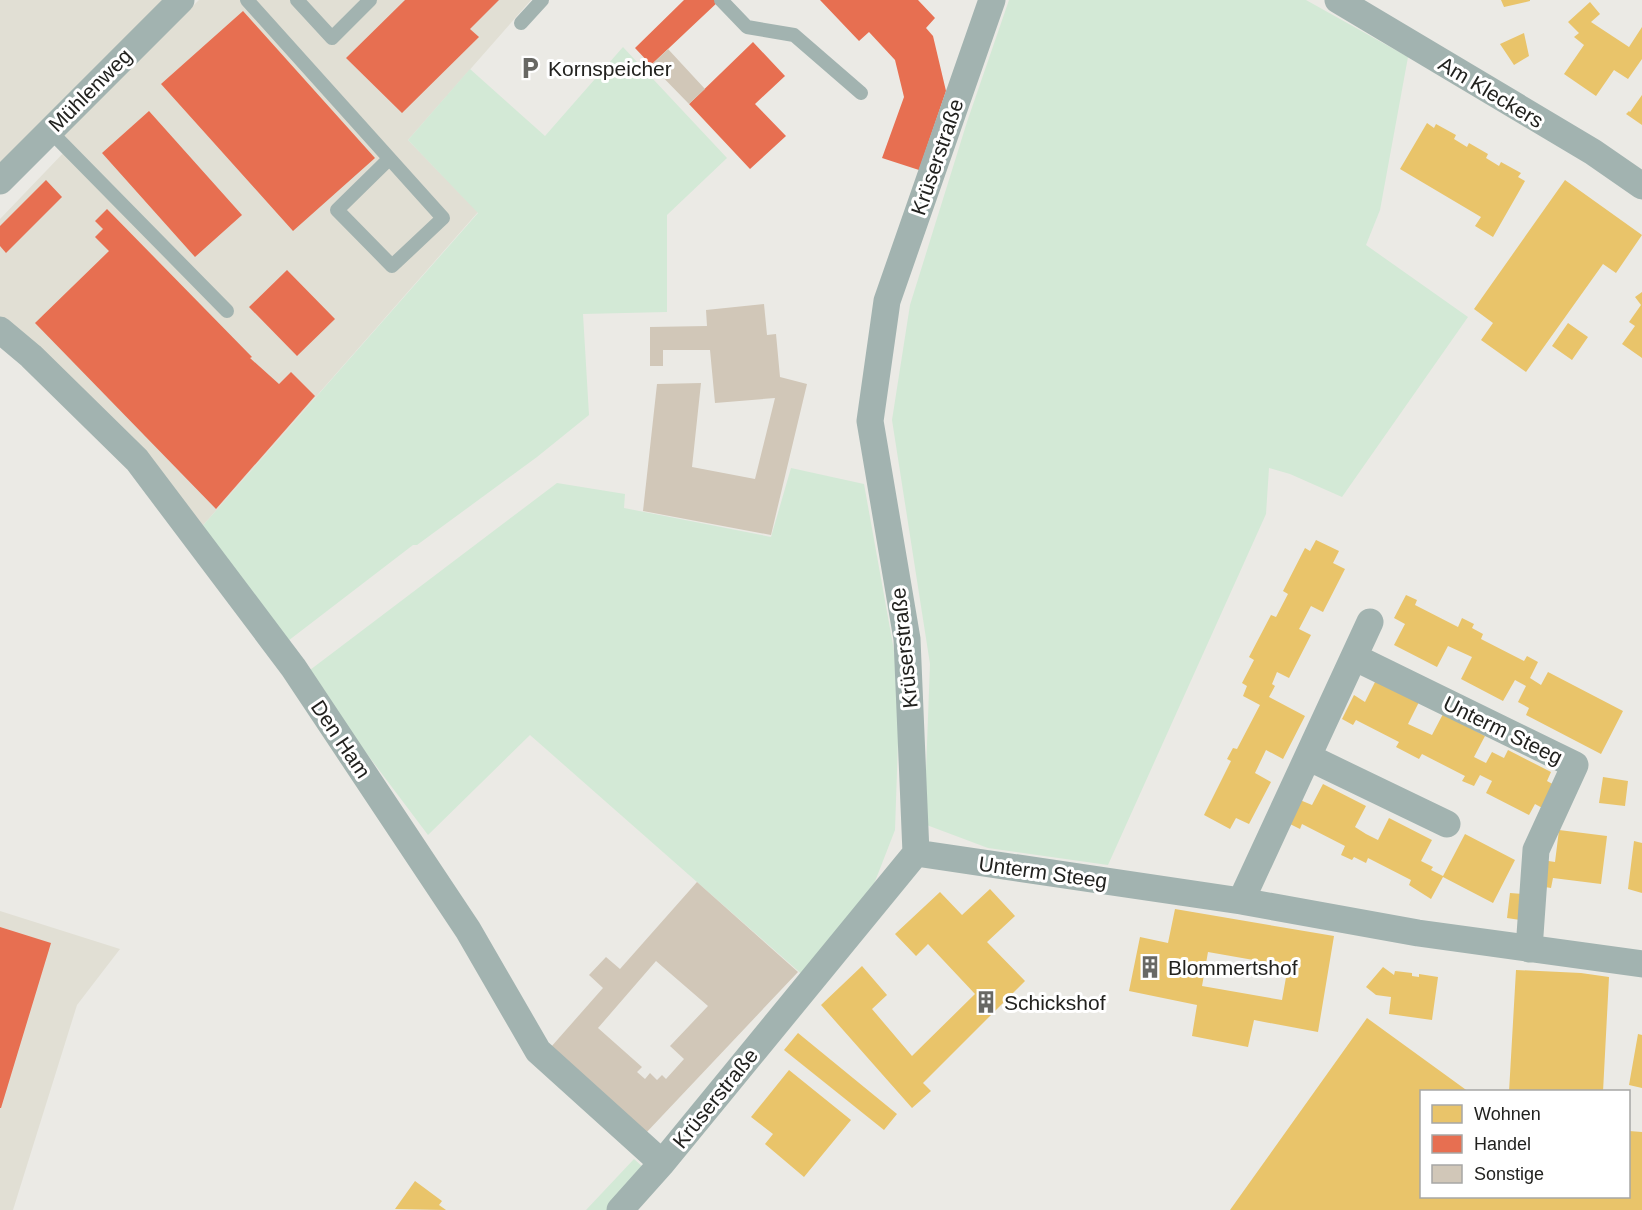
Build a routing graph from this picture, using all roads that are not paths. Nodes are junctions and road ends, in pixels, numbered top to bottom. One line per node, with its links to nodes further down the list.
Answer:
1 (181, 0): 11 (street, Mühlenweg)
2 (247, 0): 12 (lane)
3 (297, 0): 4 (lane)
4 (370, 0)
5 (542, 0): 9 (lane)
6 (721, 0): 10 (lane)
7 (992, 0): 21 (street, Krüserstraße)
8 (1338, 0): 14 (street, Am Kleckers)
9 (521, 23)
10 (861, 93)
11 (50, 131): 13 (street, Mühlenweg); 15 (lane)
12 (389, 159): 12 (lane)
13 (0, 181)
14 (1642, 186)
15 (227, 311)
16 (0, 330): 25 (street, Den Ham)
17 (1370, 622): 18 (street)
18 (1354, 657): 19 (street); 23 (street, Unterm Steeg)
19 (1308, 757): 20 (street); 22 (street)
20 (1447, 824)
21 (916, 853): 22 (street, Unterm Steeg); 25 (street, Krüserstraße)
22 (1241, 901): 23 (street, Unterm Steeg)
23 (1529, 949): 24 (street, Unterm Steeg)
24 (1642, 964)
25 (662, 1163): 26 (street, Krüserstraße)
26 (620, 1210)

